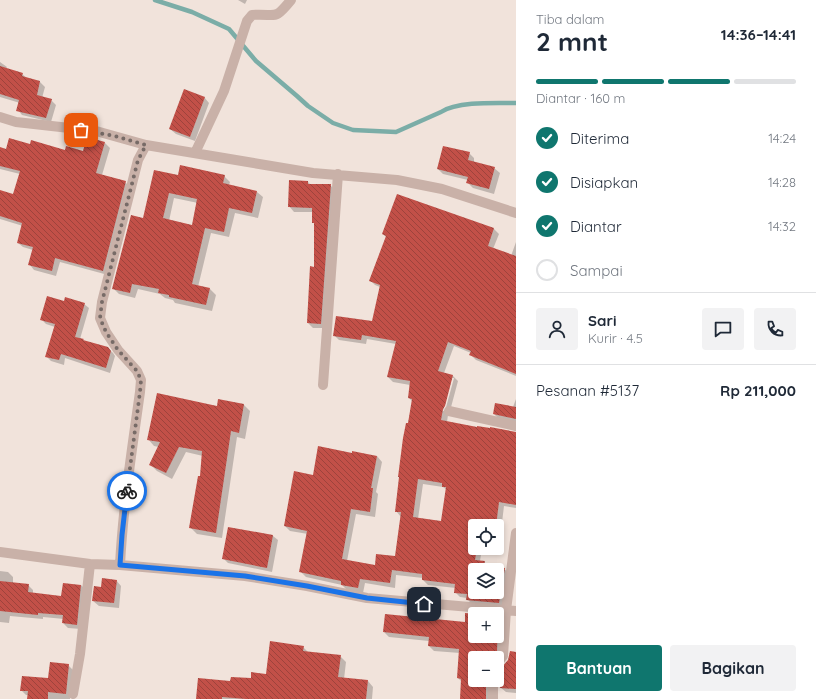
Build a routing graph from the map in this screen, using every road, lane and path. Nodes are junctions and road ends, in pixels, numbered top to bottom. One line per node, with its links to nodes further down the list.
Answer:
1 (291, 0): 4 (street)
2 (0, 117): 3 (street)
3 (146, 145): 4 (street); 13 (street)
4 (195, 153): 5 (street)
5 (338, 174): 6 (street); 7 (street)
6 (516, 213)
7 (323, 385)
8 (449, 411): 9 (street)
9 (516, 426)
10 (516, 533): 14 (street)
11 (0, 552): 12 (street)
12 (90, 564): 13 (street); 17 (street)
13 (120, 565): 14 (street)
14 (511, 611): 15 (street)
15 (504, 651)
16 (493, 687): 18 (street)
17 (72, 694)
18 (493, 699)

